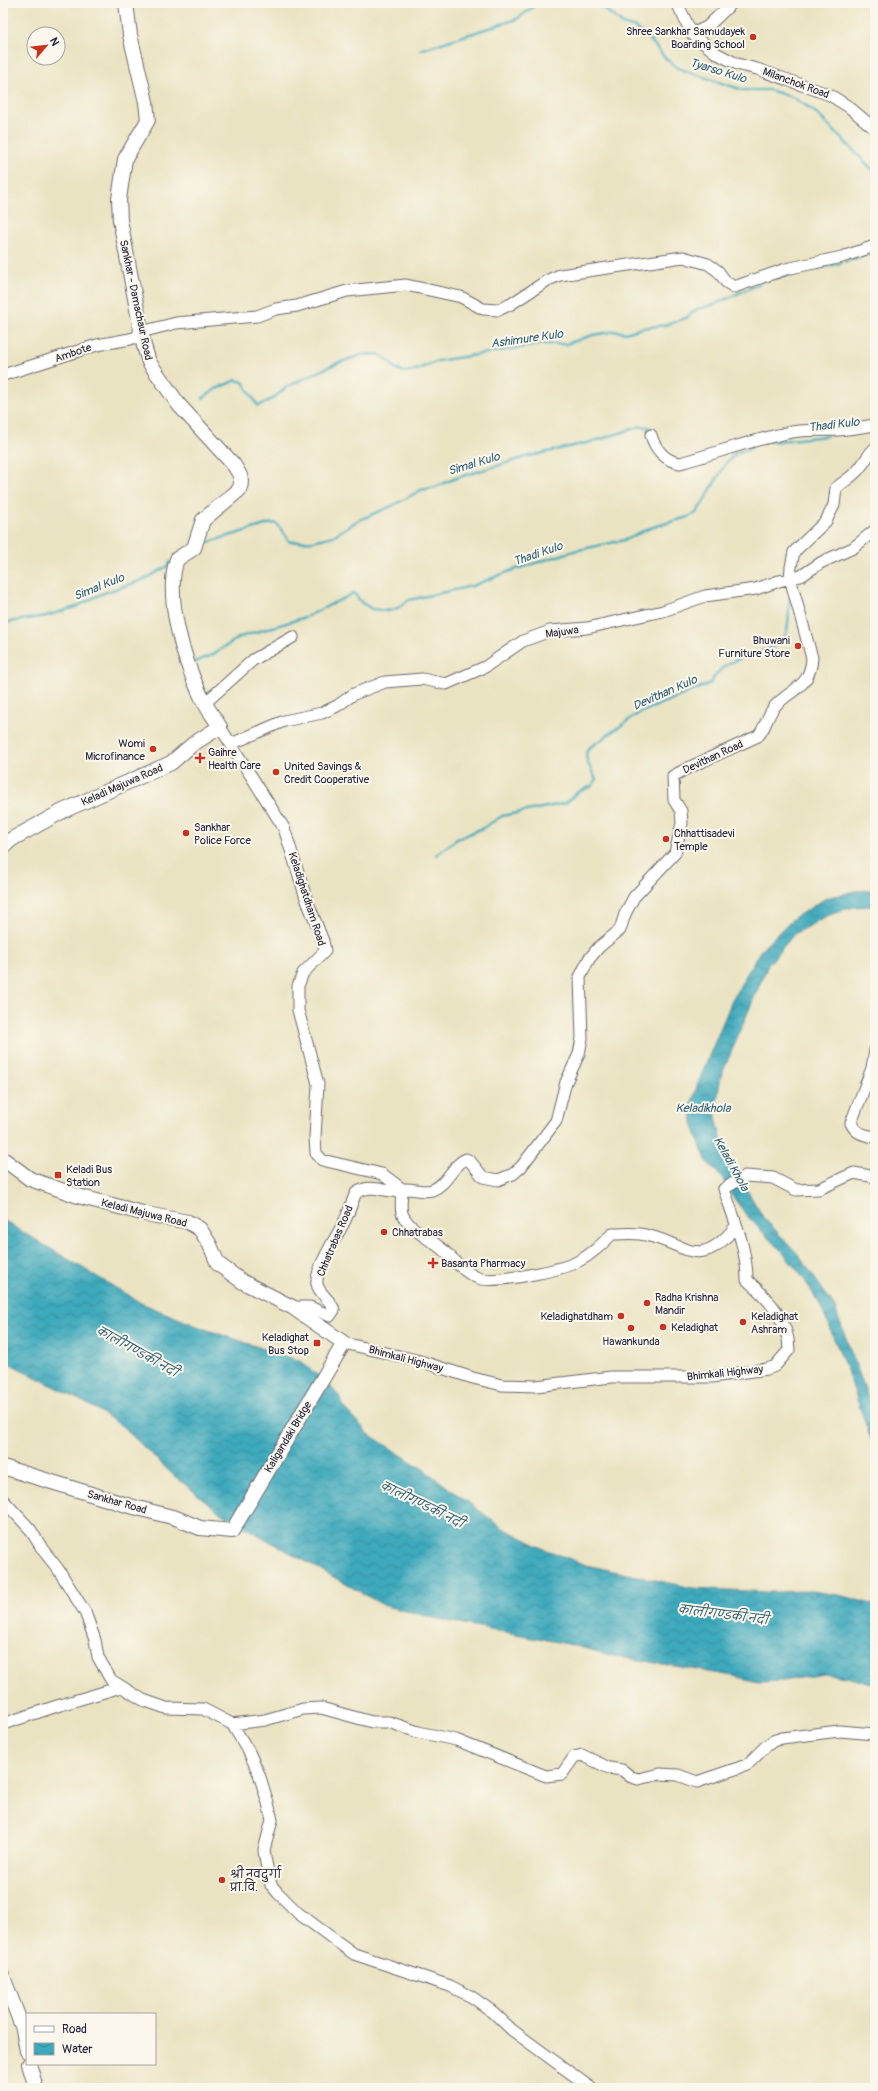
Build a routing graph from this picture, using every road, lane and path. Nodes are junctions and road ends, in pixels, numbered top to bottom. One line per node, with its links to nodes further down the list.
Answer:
1 (126, 3): 7 (main road, Sankhar - Damachaur Road)
2 (677, 3): 4 (street)
3 (732, 3): 4 (street)
4 (692, 34): 5 (street, Milanchok Road)
5 (875, 129)
6 (875, 246): 7 (street, Ambote)
7 (141, 332): 8 (street, Ambote); 15 (main road, Sankhar - Damachaur Road)
8 (3, 374)
9 (875, 425): 10 (street)
10 (651, 436)
11 (875, 448): 13 (street, Devithan Road)
12 (875, 530): 13 (street, Majuwa)
13 (790, 578): 17 (street, Majuwa); 23 (street, Devithan Road)
14 (293, 637): 15 (street)
15 (205, 703): 16 (main road, Sankhar - Damachaur Road)
16 (220, 727): 17 (street); 18 (main road, Keladi Majuwa Road)
17 (231, 744): 23 (street, Keladighatdham Road)
18 (3, 847)
19 (875, 1050): 20 (street)
20 (875, 1137)
21 (3, 1159): 25 (main road, Keladi Majuwa Road)
22 (875, 1177): 24 (street, Bhimkali Highway)
23 (402, 1189): 24 (street); 25 (street, Chhatrabas Road)
24 (736, 1226): 26 (street, Bhimkali Highway)
25 (292, 1307): 26 (main road, Keladi Majuwa Road)
26 (344, 1343): 29 (main road, Kaligandaki Bridge)
27 (3, 1467): 29 (main road, Sankhar Road)
28 (3, 1500): 30 (street)
29 (232, 1531)
30 (121, 1687): 31 (street); 32 (street)
31 (3, 1724)
32 (232, 1724): 33 (street); 38 (street)
33 (875, 1734)
34 (3, 1977): 35 (main road)
35 (26, 2046)
36 (30, 2065): 37 (main road)
37 (36, 2088)
38 (591, 2088)

